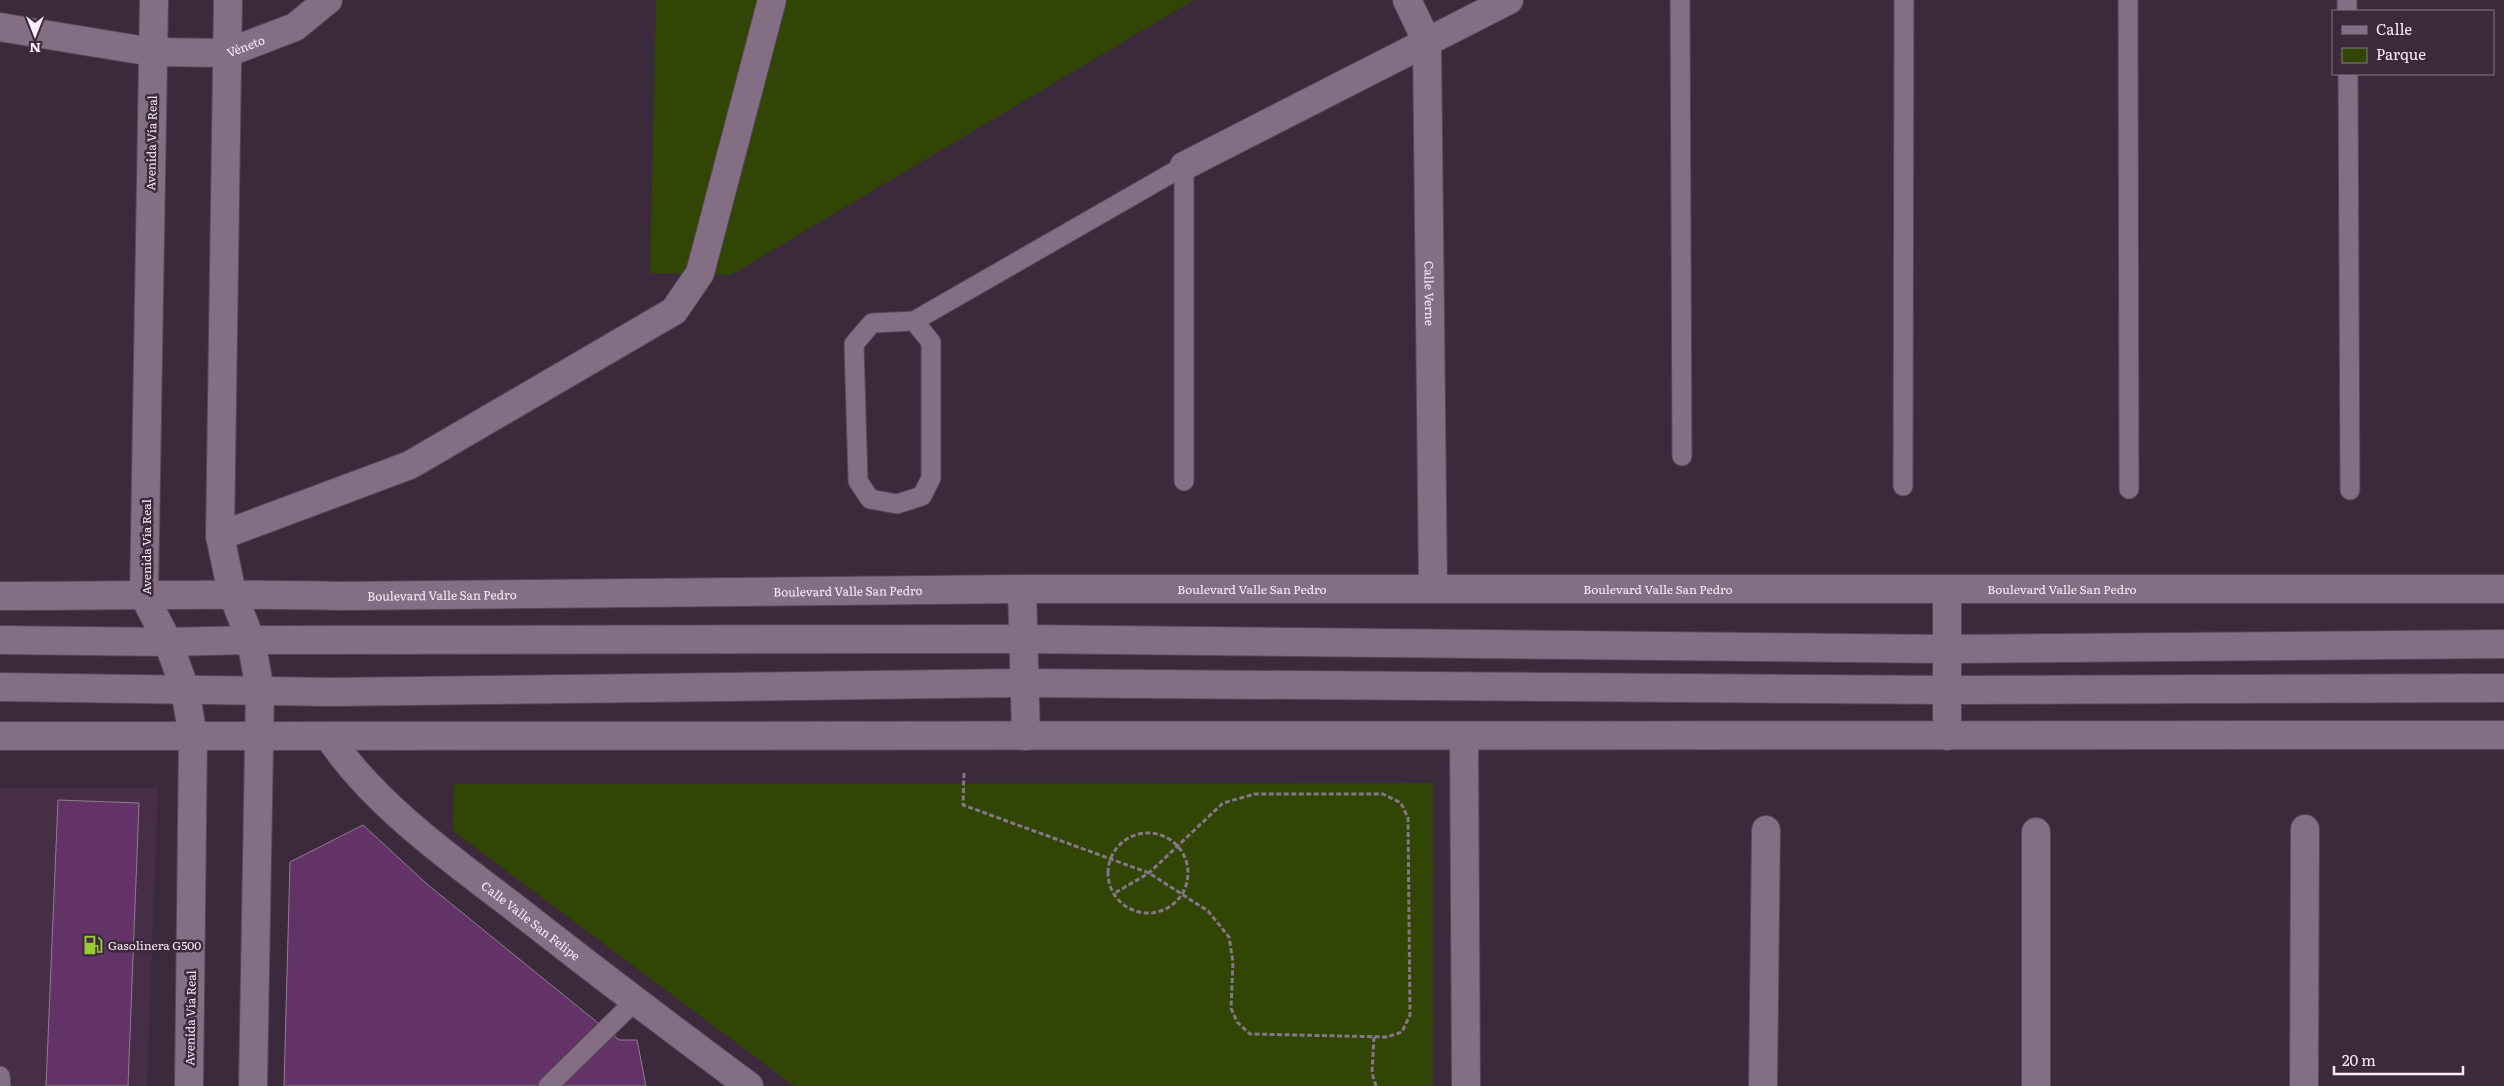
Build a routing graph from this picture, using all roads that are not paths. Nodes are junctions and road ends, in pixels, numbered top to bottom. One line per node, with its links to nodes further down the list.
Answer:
1 (154, 0): 12 (main road, Avenida Vía Real)
2 (228, 0): 13 (main road)
3 (328, 0): 13 (main road, Véneto)
4 (772, 0): 22 (main road)
5 (1407, 0): 11 (main road, Calle Verne)
6 (1509, 0): 11 (main road)
7 (1680, 0): 17 (lane)
8 (1904, 0): 19 (lane)
9 (2128, 0): 20 (lane)
10 (0, 27): 12 (main road, Véneto)
11 (1427, 42): 15 (main road); 24 (main road, Calle Verne)
12 (152, 52): 13 (main road, Véneto); 29 (main road, Avenida Vía Real)
13 (227, 53): 22 (main road)
14 (2348, 75): 21 (lane)
15 (1184, 166): 16 (lane); 18 (lane)
16 (914, 321): 16 (lane)
17 (1682, 456)
18 (1184, 481)
19 (1903, 486)
20 (2129, 488)
21 (2350, 490)
22 (220, 536): 27 (main road)
23 (1022, 589): 24 (main road, Boulevard Valle San Pedro); 27 (main road, Boulevard Valle San Pedro); 30 (main road)
24 (1433, 589): 25 (main road, Boulevard Valle San Pedro)
25 (1947, 589): 26 (main road, Boulevard Valle San Pedro); 35 (main road)
26 (2504, 589)
27 (232, 593): 29 (main road, Boulevard Valle San Pedro); 32 (main road)
28 (0, 596): 29 (main road, Boulevard Valle San Pedro)
29 (144, 596): 33 (main road, Avenida Vía Real)
30 (1023, 639): 32 (main road); 35 (main road); 36 (main road)
31 (0, 640): 33 (main road)
32 (251, 640): 33 (main road); 40 (main road)
33 (168, 642): 39 (main road, Avenida Vía Real)
34 (2504, 644): 35 (main road)
35 (1947, 649): 41 (main road)
36 (1024, 683): 40 (main road); 41 (main road); 44 (main road)
37 (0, 687): 39 (main road)
38 (2504, 688): 41 (main road)
39 (185, 689): 40 (main road); 46 (main road, Avenida Vía Real)
40 (260, 690): 47 (main road)
41 (1947, 690): 45 (main road)
42 (2504, 735): 45 (main road)
43 (0, 736): 46 (main road)
44 (1026, 736): 48 (main road); 49 (main road)
45 (1947, 736): 49 (main road)
46 (192, 737): 47 (main road); 56 (main road, Avenida Vía Real)
47 (261, 737): 48 (main road); 57 (main road)
48 (329, 737): 53 (main road, Calle Valle San Felipe)
49 (1464, 737): 60 (main road)
50 (2305, 829): 63 (main road)
51 (1766, 830): 61 (main road)
52 (2036, 832): 62 (main road)
53 (635, 1001): 58 (lane); 59 (main road, Calle Valle San Felipe)
54 (0, 1076): 55 (lane)
55 (1, 1086)
56 (189, 1086)
57 (253, 1086)
58 (548, 1086)
59 (749, 1086)
60 (1466, 1086)
61 (1763, 1086)
62 (2036, 1086)
63 (2304, 1086)

